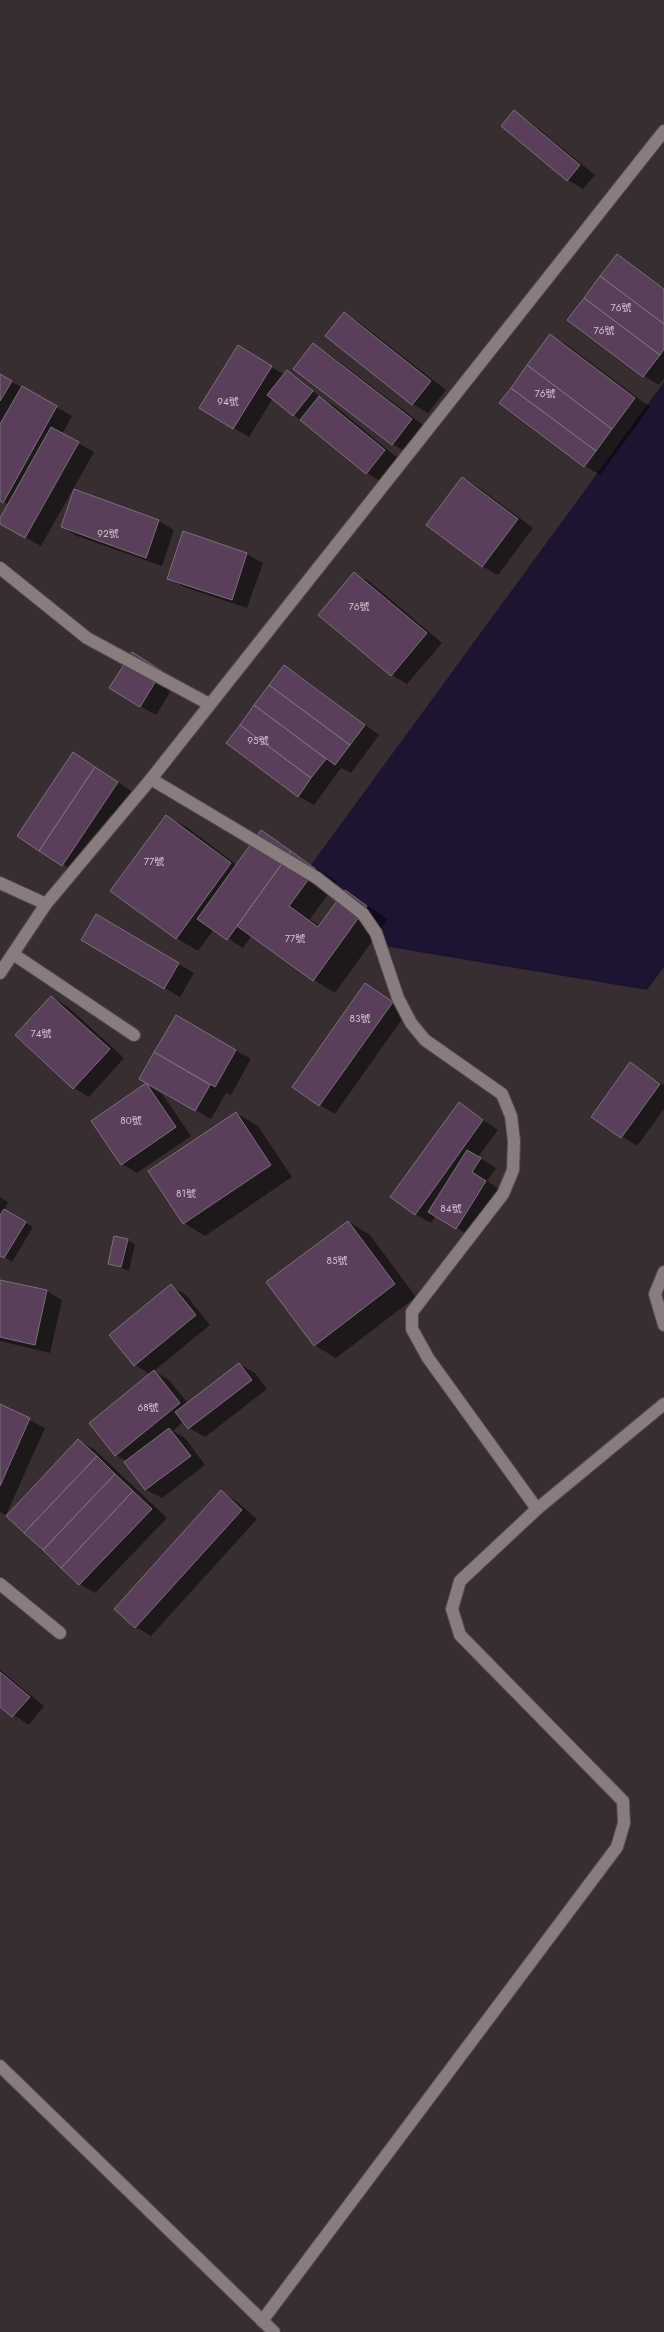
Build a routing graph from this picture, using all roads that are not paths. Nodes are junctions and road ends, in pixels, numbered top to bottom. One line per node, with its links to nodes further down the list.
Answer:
1 (664, 131): 3 (street)
2 (0, 568): 3 (street)
3 (209, 704): 4 (street)
4 (151, 779): 6 (street); 13 (street)
5 (0, 883): 6 (street)
6 (46, 904): 7 (street)
7 (13, 954): 8 (street); 9 (street)
8 (0, 973)
9 (134, 1035)
10 (664, 1272): 11 (street)
11 (664, 1325)
12 (664, 1404): 13 (street)
13 (538, 1509): 17 (street)
14 (0, 1584): 15 (street)
15 (60, 1634)
16 (0, 2066): 17 (street)
17 (262, 2321): 18 (street)
18 (274, 2332)

